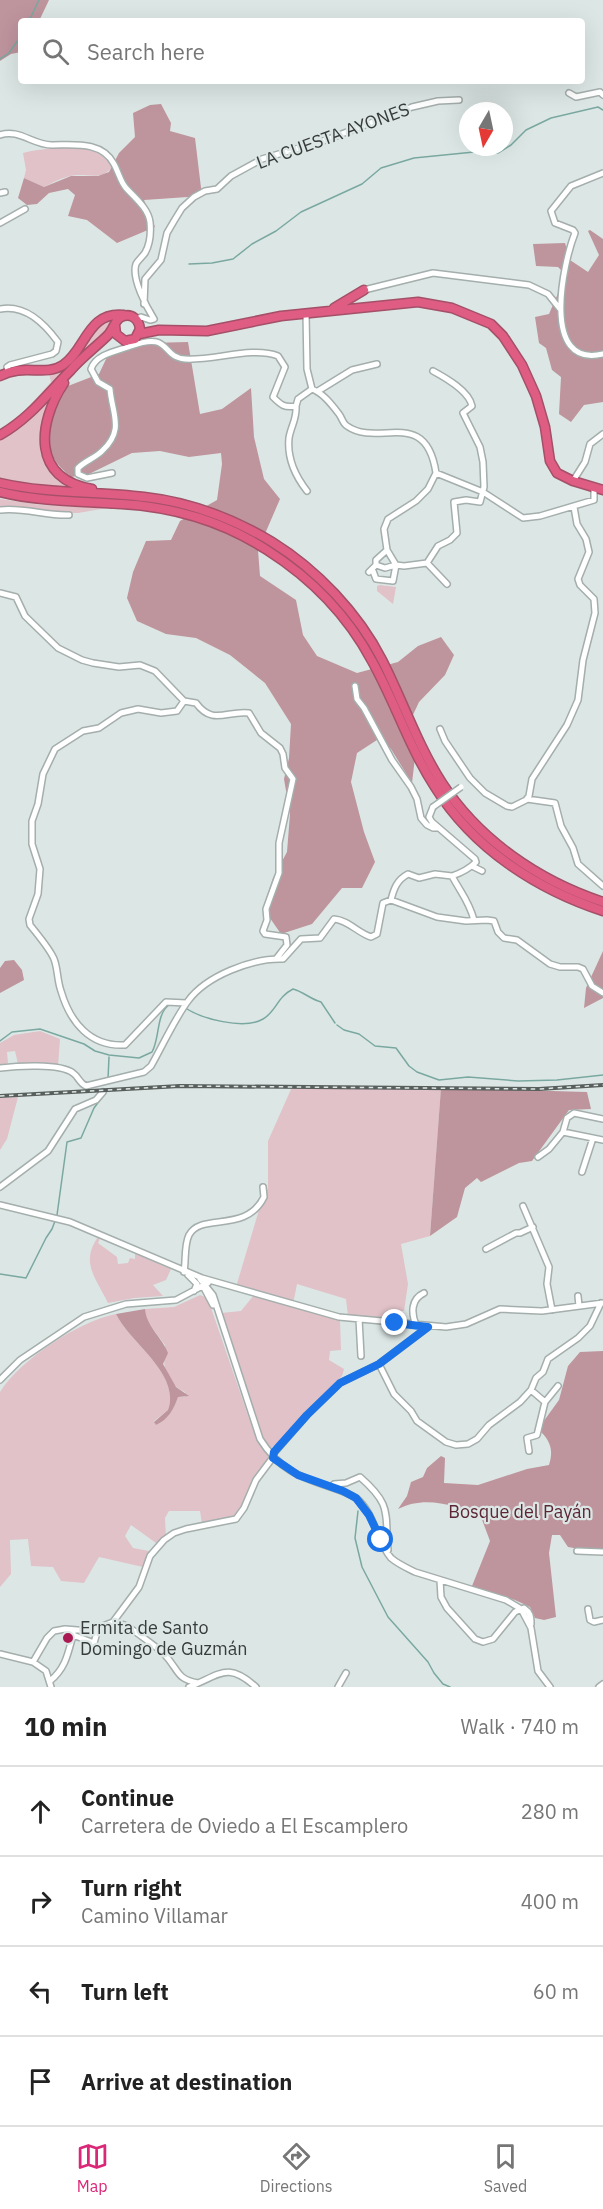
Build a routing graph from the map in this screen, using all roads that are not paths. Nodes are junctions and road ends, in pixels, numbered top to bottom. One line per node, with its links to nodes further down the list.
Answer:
1 (568, 93): 2 (street)
2 (603, 95)
3 (459, 100): 9 (street, LA CUESTA AYONES)
4 (0, 135): 9 (street)
5 (603, 173): 13 (street)
6 (25, 209): 7 (street)
7 (0, 223)
8 (359, 295): 10 (highway); 12 (highway); 13 (street); 14 (highway)
9 (144, 304): 17 (street, LA CUESTA AYONES)
10 (396, 304): 12 (highway); 36 (highway)
11 (0, 309): 27 (street)
12 (354, 309): 14 (highway)
13 (560, 311): 23 (street)
14 (319, 312): 15 (highway)
15 (306, 313): 18 (highway); 28 (street)
16 (113, 322): 17 (highway); 20 (highway); 21 (highway); 27 (highway)
17 (138, 322): 18 (highway); 19 (highway)
18 (159, 330): 19 (highway)
19 (139, 334): 22 (highway)
20 (119, 337): 21 (highway); 22 (highway)
21 (102, 340): 24 (highway)
22 (130, 344): 30 (street); 35 (street)
23 (603, 354)
24 (80, 361): 33 (highway); 42 (highway)
25 (377, 364): 28 (street)
26 (433, 371): 40 (street)
27 (4, 374)
28 (315, 390): 29 (street); 34 (street)
29 (296, 406): 30 (street); 31 (street)
30 (289, 408): 31 (street)
31 (295, 423): 39 (street)
32 (603, 434): 36 (street)
33 (0, 435)
34 (436, 472): 40 (street); 48 (street)
35 (112, 473)
36 (573, 482): 38 (highway)
37 (0, 483): 42 (highway)
38 (599, 489): 43 (street)
39 (307, 491)
40 (483, 492): 45 (street); 49 (street)
41 (0, 494): 66 (highway)
42 (146, 497): 65 (highway)
43 (594, 500): 44 (street); 45 (street)
44 (602, 500)
45 (574, 507): 58 (street)
46 (0, 510): 47 (street)
47 (69, 515)
48 (387, 550): 50 (street); 51 (street)
49 (427, 563): 50 (street); 52 (street)
50 (396, 565): 51 (street); 51 (street)
51 (373, 569)
52 (447, 584)
53 (0, 593): 55 (street)
54 (355, 686): 59 (street)
55 (184, 701): 68 (street); 70 (street)
56 (440, 729): 57 (street)
57 (470, 778): 58 (street); 59 (street, bridge)
58 (527, 799): 63 (street)
59 (438, 828): 60 (street)
60 (472, 866): 61 (street); 62 (street)
61 (482, 871)
62 (452, 876): 64 (street); 67 (street)
63 (603, 886)
64 (391, 900): 67 (street); 68 (street)
65 (603, 902)
66 (603, 911)
67 (474, 920): 69 (street)
68 (276, 958): 70 (street)
69 (603, 993)
70 (185, 1006): 72 (street)
71 (0, 1068): 72 (street)
72 (104, 1087): 79 (street)
73 (603, 1119): 74 (street)
74 (563, 1132): 75 (street); 77 (street)
75 (592, 1138): 76 (street); 78 (street)
76 (603, 1140)
77 (538, 1157)
78 (582, 1172)
79 (0, 1187)
80 (263, 1187): 85 (street)
81 (0, 1205): 85 (street)
82 (523, 1206): 83 (street)
83 (533, 1227): 84 (street); 96 (street)
84 (486, 1249)
85 (184, 1272): 86 (street); 90 (street)
86 (193, 1276): 87 (street); 88 (street)
87 (219, 1283): 88 (street); 89 (street); 97 (street)
88 (204, 1285): 89 (street); 90 (street); 93 (street)
89 (211, 1290): 93 (street)
90 (193, 1292): 93 (street); 102 (street)
91 (424, 1293): 98 (street)
92 (578, 1296): 95 (street)
93 (213, 1300): 107 (street)
94 (602, 1303): 95 (street); 104 (street)
95 (579, 1306): 96 (street)
96 (552, 1310): 99 (street)
97 (359, 1319): 98 (street); 100 (street)
98 (416, 1325): 99 (street)
99 (428, 1327): 101 (street)
100 (362, 1356)
101 (379, 1364): 104 (street); 107 (street)
102 (0, 1380)
103 (558, 1386): 105 (street)
104 (531, 1390): 105 (street)
105 (545, 1402): 106 (street)
106 (529, 1451)
107 (273, 1458): 108 (street); 116 (street)
108 (331, 1487): 110 (street); 110 (street)
109 (577, 1551): 111 (street)
110 (388, 1552): 112 (street)
111 (603, 1552)
112 (440, 1580): 113 (street); 113 (street)
113 (520, 1609): 129 (street)
114 (588, 1609): 115 (street)
115 (603, 1620)
116 (113, 1622): 117 (street); 122 (street)
117 (98, 1629): 118 (street); 118 (street)
118 (73, 1633): 120 (street); 124 (street)
119 (1, 1658): 120 (street)
120 (33, 1662): 124 (street)
121 (346, 1673): 128 (street)
122 (180, 1677): 123 (street); 125 (street)
123 (198, 1683): 126 (street); 127 (street)
124 (50, 1684)
125 (184, 1687)
126 (189, 1687)
127 (256, 1687)
128 (338, 1687)
129 (550, 1687)

